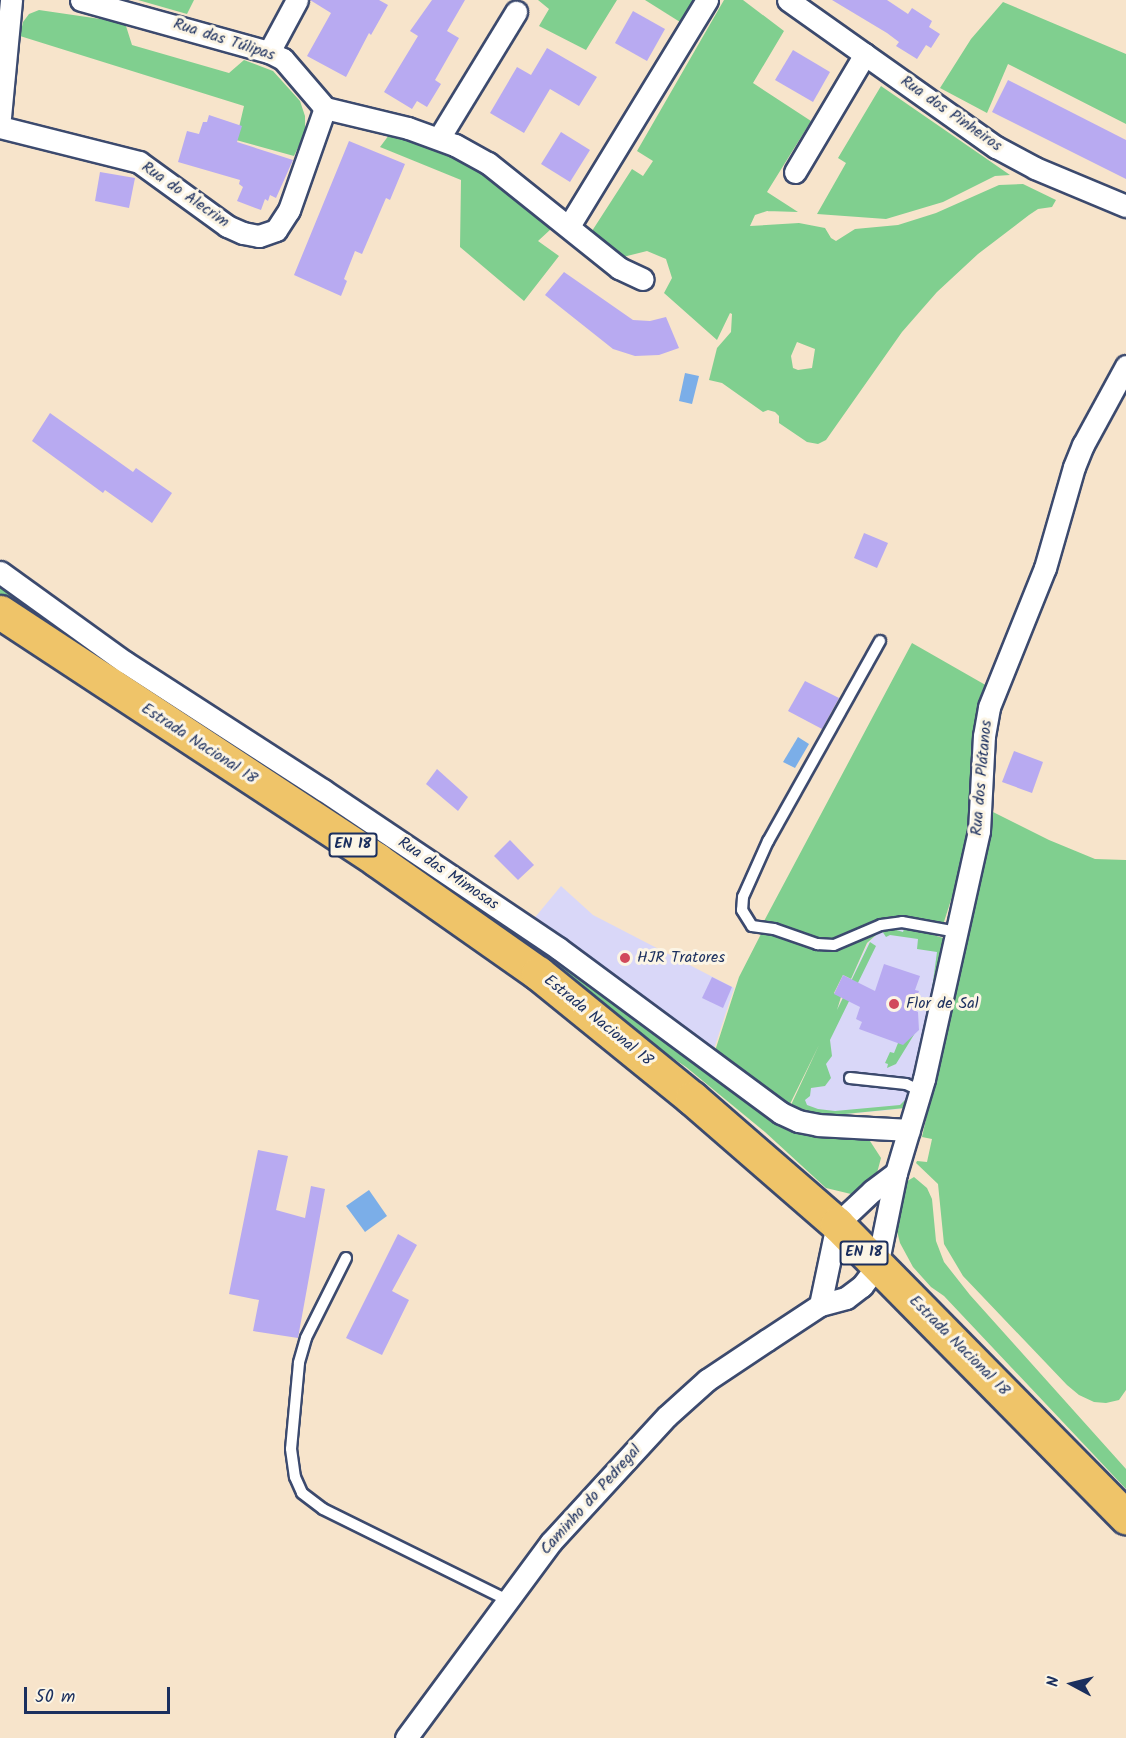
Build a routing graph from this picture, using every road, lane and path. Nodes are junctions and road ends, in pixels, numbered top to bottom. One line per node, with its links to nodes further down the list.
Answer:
1 (11, 0): 10 (street)
2 (81, 0): 7 (street, Rua das Túlipas)
3 (297, 0): 7 (street)
4 (707, 0): 15 (street)
5 (788, 0): 8 (street, Rua dos Pinheiros)
6 (516, 12): 12 (street)
7 (269, 52): 9 (street, Rua das Túlipas)
8 (865, 54): 13 (street); 14 (street, Rua dos Pinheiros)
9 (325, 108): 11 (street, Rua do Alecrim); 12 (street)
10 (0, 117)
11 (0, 127)
12 (439, 138): 15 (street)
13 (795, 172)
14 (1126, 206)
15 (569, 226): 16 (street)
16 (643, 279)
17 (1126, 366): 21 (street, Rua dos Plátanos)
18 (0, 572): 24 (street, Rua das Mimosas)
19 (0, 612): 26 (main road, Estrada Nacional 18 / EN 18)
20 (880, 641): 21 (lane)
21 (957, 932): 23 (street, Rua dos Plátanos)
22 (850, 1078): 23 (lane)
23 (921, 1091): 24 (street, Rua dos Plátanos)
24 (909, 1130): 25 (street, Rua dos Plátanos)
25 (896, 1173): 26 (street); 28 (street, Rua dos Plátanos)
26 (837, 1224): 28 (main road, Estrada Nacional 18 / EN 18); 29 (street)
27 (346, 1258): 31 (lane)
28 (877, 1266): 29 (street, Caminho do Pedregal); 30 (main road, Estrada Nacional 18 / EN 18)
29 (820, 1305): 31 (street, Caminho do Pedregal)
30 (1126, 1517)
31 (507, 1600): 32 (street, Caminho do Pedregal)
32 (406, 1738)

